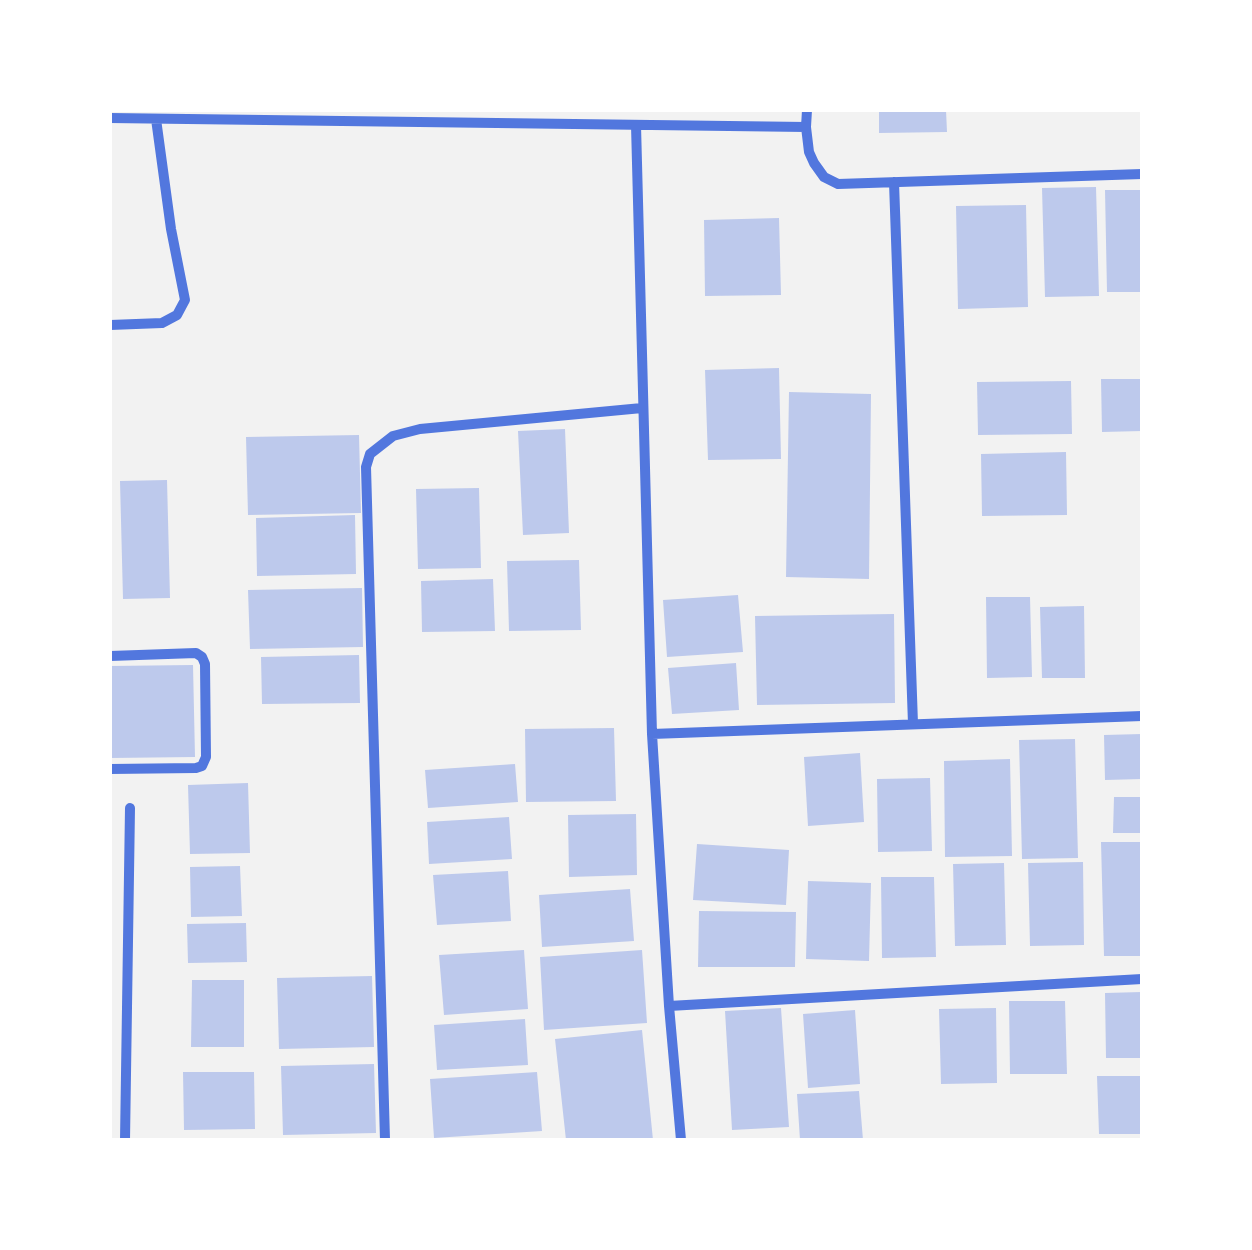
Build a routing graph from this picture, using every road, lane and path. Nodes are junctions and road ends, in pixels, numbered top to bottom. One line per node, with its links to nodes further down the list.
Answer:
1 (807, 110): 5 (street)
2 (110, 118): 3 (street)
3 (156, 118): 4 (street); 8 (street)
4 (636, 124): 5 (street); 9 (street)
5 (806, 127): 7 (street)
6 (1142, 174): 7 (street)
7 (894, 182): 12 (street)
8 (110, 324)
9 (642, 408): 13 (street); 19 (street)
10 (110, 656): 14 (street)
11 (1142, 716): 12 (street)
12 (913, 724): 13 (street)
13 (652, 734): 17 (street)
14 (110, 769)
15 (130, 808): 18 (street)
16 (1142, 980): 17 (street)
17 (669, 1006): 20 (street)
18 (125, 1140)
19 (385, 1140)
20 (682, 1140)

